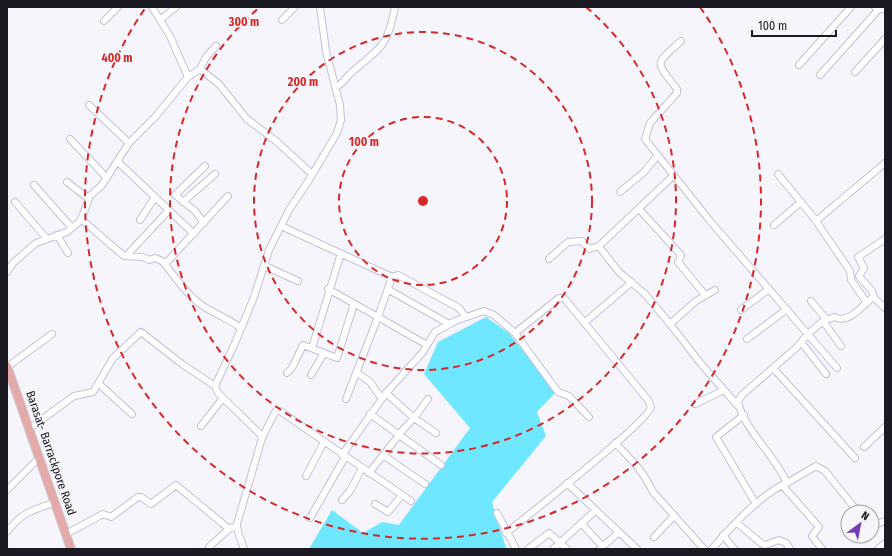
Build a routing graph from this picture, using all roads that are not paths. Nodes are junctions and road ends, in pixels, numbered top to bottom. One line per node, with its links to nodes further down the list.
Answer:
1 (118, 7): 11 (street)
2 (152, 7): 9 (street)
3 (176, 7): 9 (street)
4 (295, 7): 10 (street)
5 (320, 7): 20 (street)
6 (395, 7): 20 (street)
7 (851, 7): 15 (street)
8 (879, 9): 18 (street)
9 (160, 20): 19 (street)
10 (282, 20)
11 (104, 21)
12 (885, 39): 17 (street)
13 (681, 41): 24 (street)
14 (216, 46): 16 (street)
15 (799, 65)
16 (200, 69): 19 (street); 29 (street)
17 (855, 72)
18 (820, 75)
19 (188, 77): 23 (street)
20 (336, 87): 29 (street)
21 (89, 105): 23 (street)
22 (70, 139): 32 (street)
23 (129, 143): 25 (street)
24 (658, 155): 31 (street); 35 (street)
25 (117, 162): 32 (street); 37 (street)
26 (205, 166): 40 (street)
27 (883, 167): 46 (street)
28 (216, 174): 40 (street)
29 (312, 174): 49 (street)
30 (778, 174): 41 (street)
31 (674, 175): 42 (street); 67 (street)
32 (107, 178): 38 (street)
33 (67, 182): 38 (street)
34 (34, 185): 50 (street)
35 (620, 192)
36 (228, 196): 47 (street)
37 (155, 197): 43 (street); 45 (street)
38 (89, 199): 44 (street)
39 (15, 202): 53 (street)
40 (183, 202): 47 (street)
41 (801, 202): 46 (street); 48 (street)
42 (639, 209): 55 (street); 70 (street)
43 (169, 210): 51 (street); 58 (street)
44 (81, 219): 50 (street); 58 (street)
45 (140, 220)
46 (816, 222): 73 (street)
47 (204, 223): 51 (street)
48 (774, 225)
49 (281, 226): 57 (street); 61 (street)
50 (72, 228): 52 (street)
51 (194, 234): 60 (street)
52 (57, 235): 53 (street); 56 (street)
53 (47, 239): 62 (street)
54 (885, 239): 71 (street)
55 (599, 246): 59 (street); 65 (street)
56 (68, 253)
57 (341, 253): 63 (street); 66 (street)
58 (126, 256): 60 (street)
59 (548, 259)
60 (164, 263): 84 (street)
61 (265, 266): 64 (street); 84 (street)
62 (7, 272)
63 (392, 277): 68 (street); 79 (street)
64 (298, 281)
65 (632, 282): 81 (street); 83 (street)
66 (328, 289): 74 (street); 92 (street)
67 (770, 289): 76 (street); 77 (street)
68 (389, 290): 78 (street); 82 (street)
69 (714, 290): 70 (street)
70 (705, 295): 83 (street)
71 (874, 298): 73 (street); 75 (street)
72 (811, 302): 80 (street)
73 (866, 303): 80 (street)
74 (354, 304): 78 (street); 93 (street)
75 (885, 308)
76 (786, 309): 87 (street); 88 (street)
77 (741, 310)
78 (378, 317): 90 (street); 97 (street)
79 (466, 317): 82 (street); 85 (street)
80 (824, 320): 87 (street); 91 (street)
81 (584, 323): 85 (street); 122 (street)
82 (449, 324): 90 (street)
83 (670, 324): 103 (street)
84 (241, 328): 102 (street)
85 (515, 333): 113 (street)
86 (52, 334): 96 (street)
87 (808, 334): 89 (street); 95 (street)
88 (747, 339)
89 (801, 342): 94 (street); 99 (street)
90 (427, 345): 104 (street)
91 (841, 346)
92 (312, 348): 93 (street); 98 (street)
93 (324, 353): 100 (street)
94 (773, 368): 109 (street); 127 (street)
95 (837, 368)
96 (8, 369): 117 (main road, Barasat- Barrackpore Road)
97 (356, 372): 104 (street); 106 (street)
98 (287, 373)
99 (826, 374)
100 (311, 375)
101 (99, 384): 102 (street); 110 (street); 117 (street)
102 (215, 386): 105 (street)
103 (724, 390): 108 (street); 109 (street)
104 (384, 396): 111 (street); 114 (street)
105 (223, 398): 115 (street); 120 (street)
106 (346, 399)
107 (428, 399): 114 (street)
108 (695, 404)
109 (739, 407): 112 (street)
110 (132, 414)
111 (370, 414): 119 (street); 125 (street)
112 (744, 415): 134 (street); 141 (street)
113 (589, 417)
114 (414, 418): 118 (street); 119 (street)
115 (201, 426)
116 (885, 427): 123 (street)
117 (30, 428): 126 (main road, Barasat- Barrackpore Road)
118 (436, 433)
119 (399, 435): 124 (street); 128 (street)
120 (262, 438): 121 (street); 149 (street)
121 (324, 442): 125 (street); 131 (street)
122 (615, 443): 132 (street); 145 (street)
123 (864, 447)
124 (383, 455): 130 (street); 133 (street)
125 (344, 456): 129 (street); 146 (street)
126 (40, 457): 135 (street); 139 (main road, Barasat- Barrackpore Road)
127 (855, 458)
128 (441, 465)
129 (362, 468): 130 (street); 137 (street)
130 (370, 473): 136 (street)
131 (306, 476)
132 (567, 483): 143 (street); 153 (street)
133 (425, 484)
134 (784, 484): 141 (street); 142 (street); 172 (street)
135 (7, 490)
136 (402, 495): 138 (street); 140 (street)
137 (342, 500)
138 (411, 501)
139 (54, 503): 151 (street); 154 (main road, Barasat- Barrackpore Road)
140 (375, 504)
141 (756, 504): 147 (street)
142 (852, 504)
143 (596, 510): 148 (street); 152 (street)
144 (497, 513): 153 (street)
145 (674, 516): 156 (street); 168 (street)
146 (310, 518)
147 (737, 522): 155 (street); 171 (street)
148 (581, 523): 157 (street); 160 (street)
149 (237, 527): 150 (street); 162 (street)
150 (230, 528): 154 (street); 159 (street)
151 (8, 531)
152 (619, 532): 160 (street); 167 (street)
153 (506, 533): 163 (street)
154 (66, 534): 161 (main road, Barasat- Barrackpore Road)
155 (723, 535): 169 (street); 170 (street)
156 (654, 537)
157 (560, 542): 164 (street); 165 (street); 166 (street)
158 (885, 543): 173 (street)
159 (209, 547)
160 (601, 548)
161 (71, 549)
162 (244, 549)
163 (516, 549)
164 (528, 549)
165 (552, 549)
166 (567, 549)
167 (637, 549)
168 (704, 549)
169 (712, 549)
170 (734, 549)
171 (790, 549)
172 (822, 549)
173 (878, 549)

